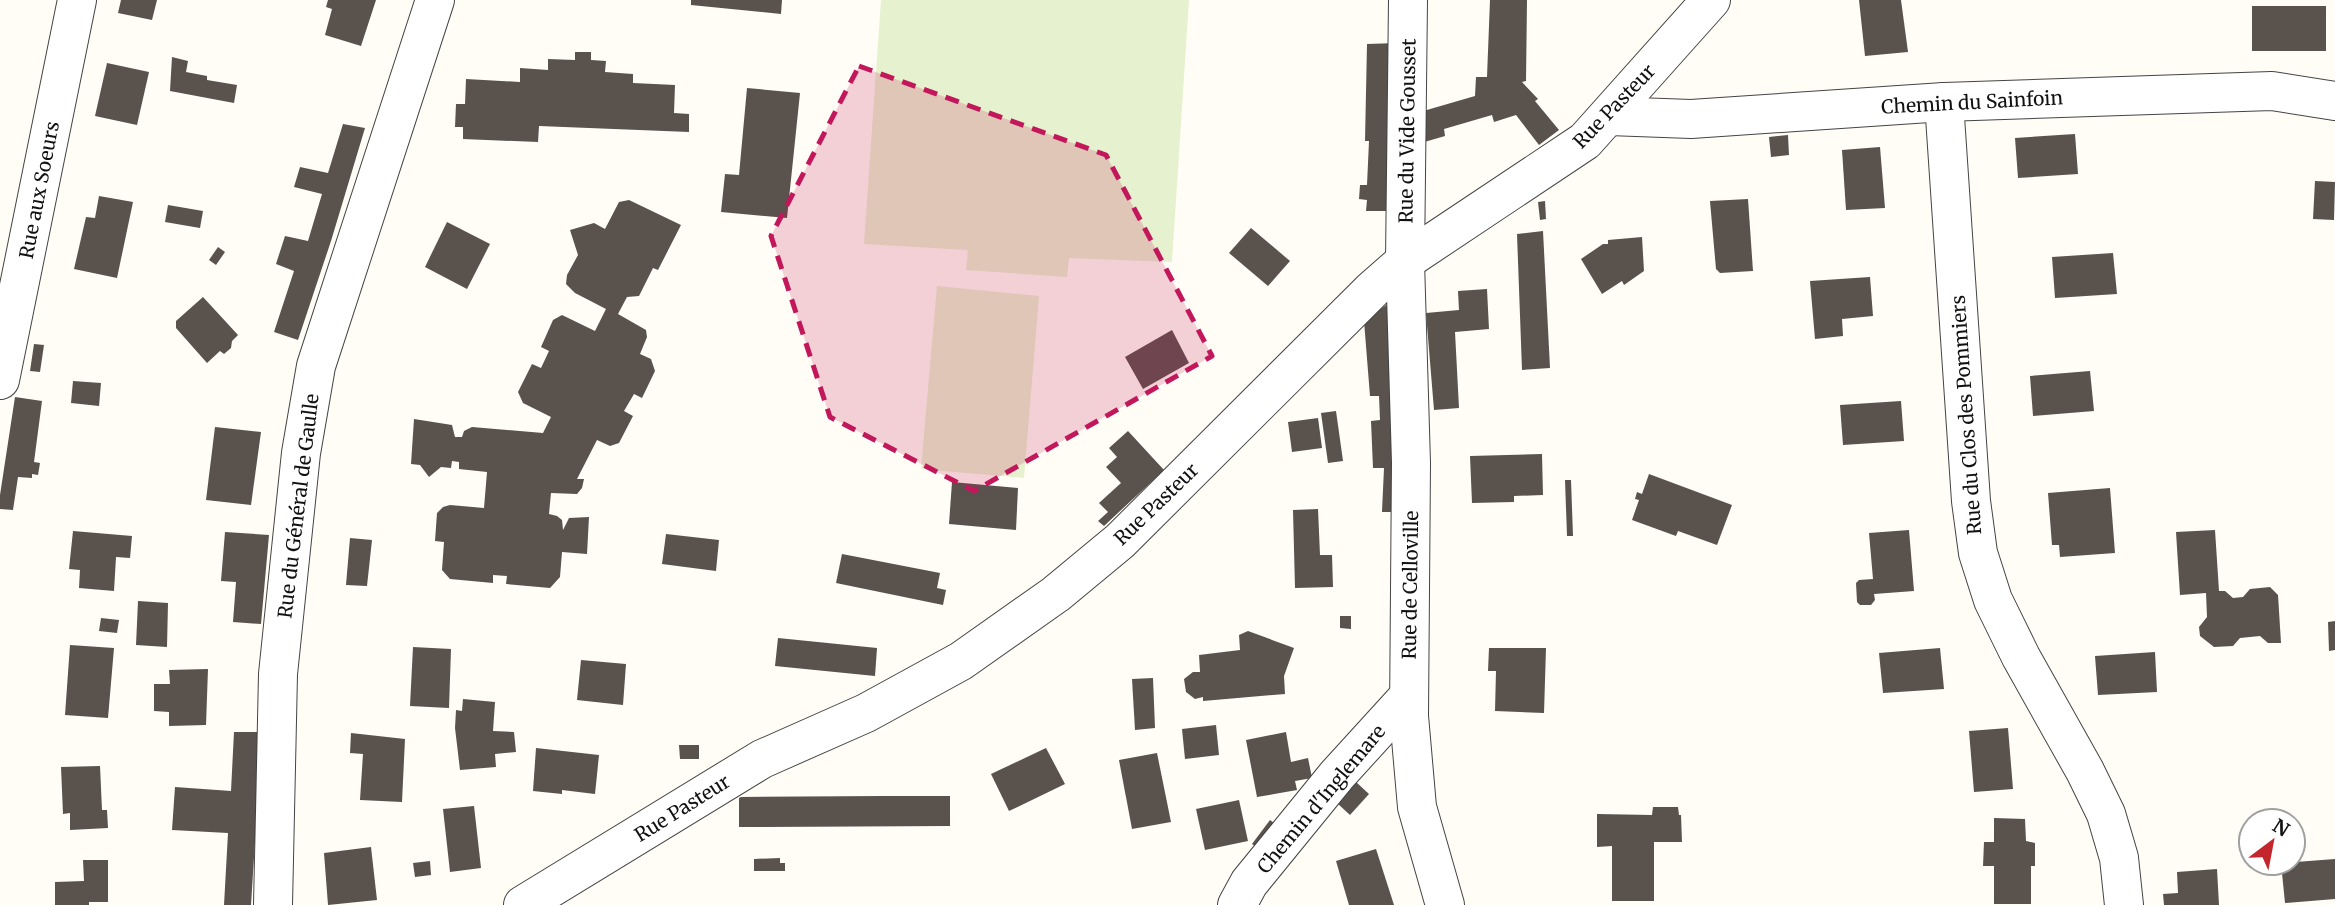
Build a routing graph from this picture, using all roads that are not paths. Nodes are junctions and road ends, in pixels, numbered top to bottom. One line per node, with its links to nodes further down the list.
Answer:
1 (77, 0): 9 (street, Rue aux Soeurs)
2 (435, 0): 11 (street, Rue du Général de Gaulle)
3 (1408, 0): 8 (street, Rue du Vide Gousset)
4 (1711, 0): 7 (street, Rue Pasteur)
5 (2335, 101): 6 (street, Chemin du Sainfoin)
6 (1944, 102): 7 (street, Chemin du Sainfoin); 15 (street, Rue du Clos des Pommiers)
7 (1609, 116): 8 (street, Rue Pasteur)
8 (1405, 261): 10 (street, Rue de Celloville); 12 (street, Rue Pasteur)
9 (0, 380)
10 (1409, 696): 13 (street, Chemin d'Inglemare); 14 (street, Rue de Celloville)
11 (272, 905)
12 (523, 905)
13 (1237, 905)
14 (1445, 905)
15 (2124, 905)

